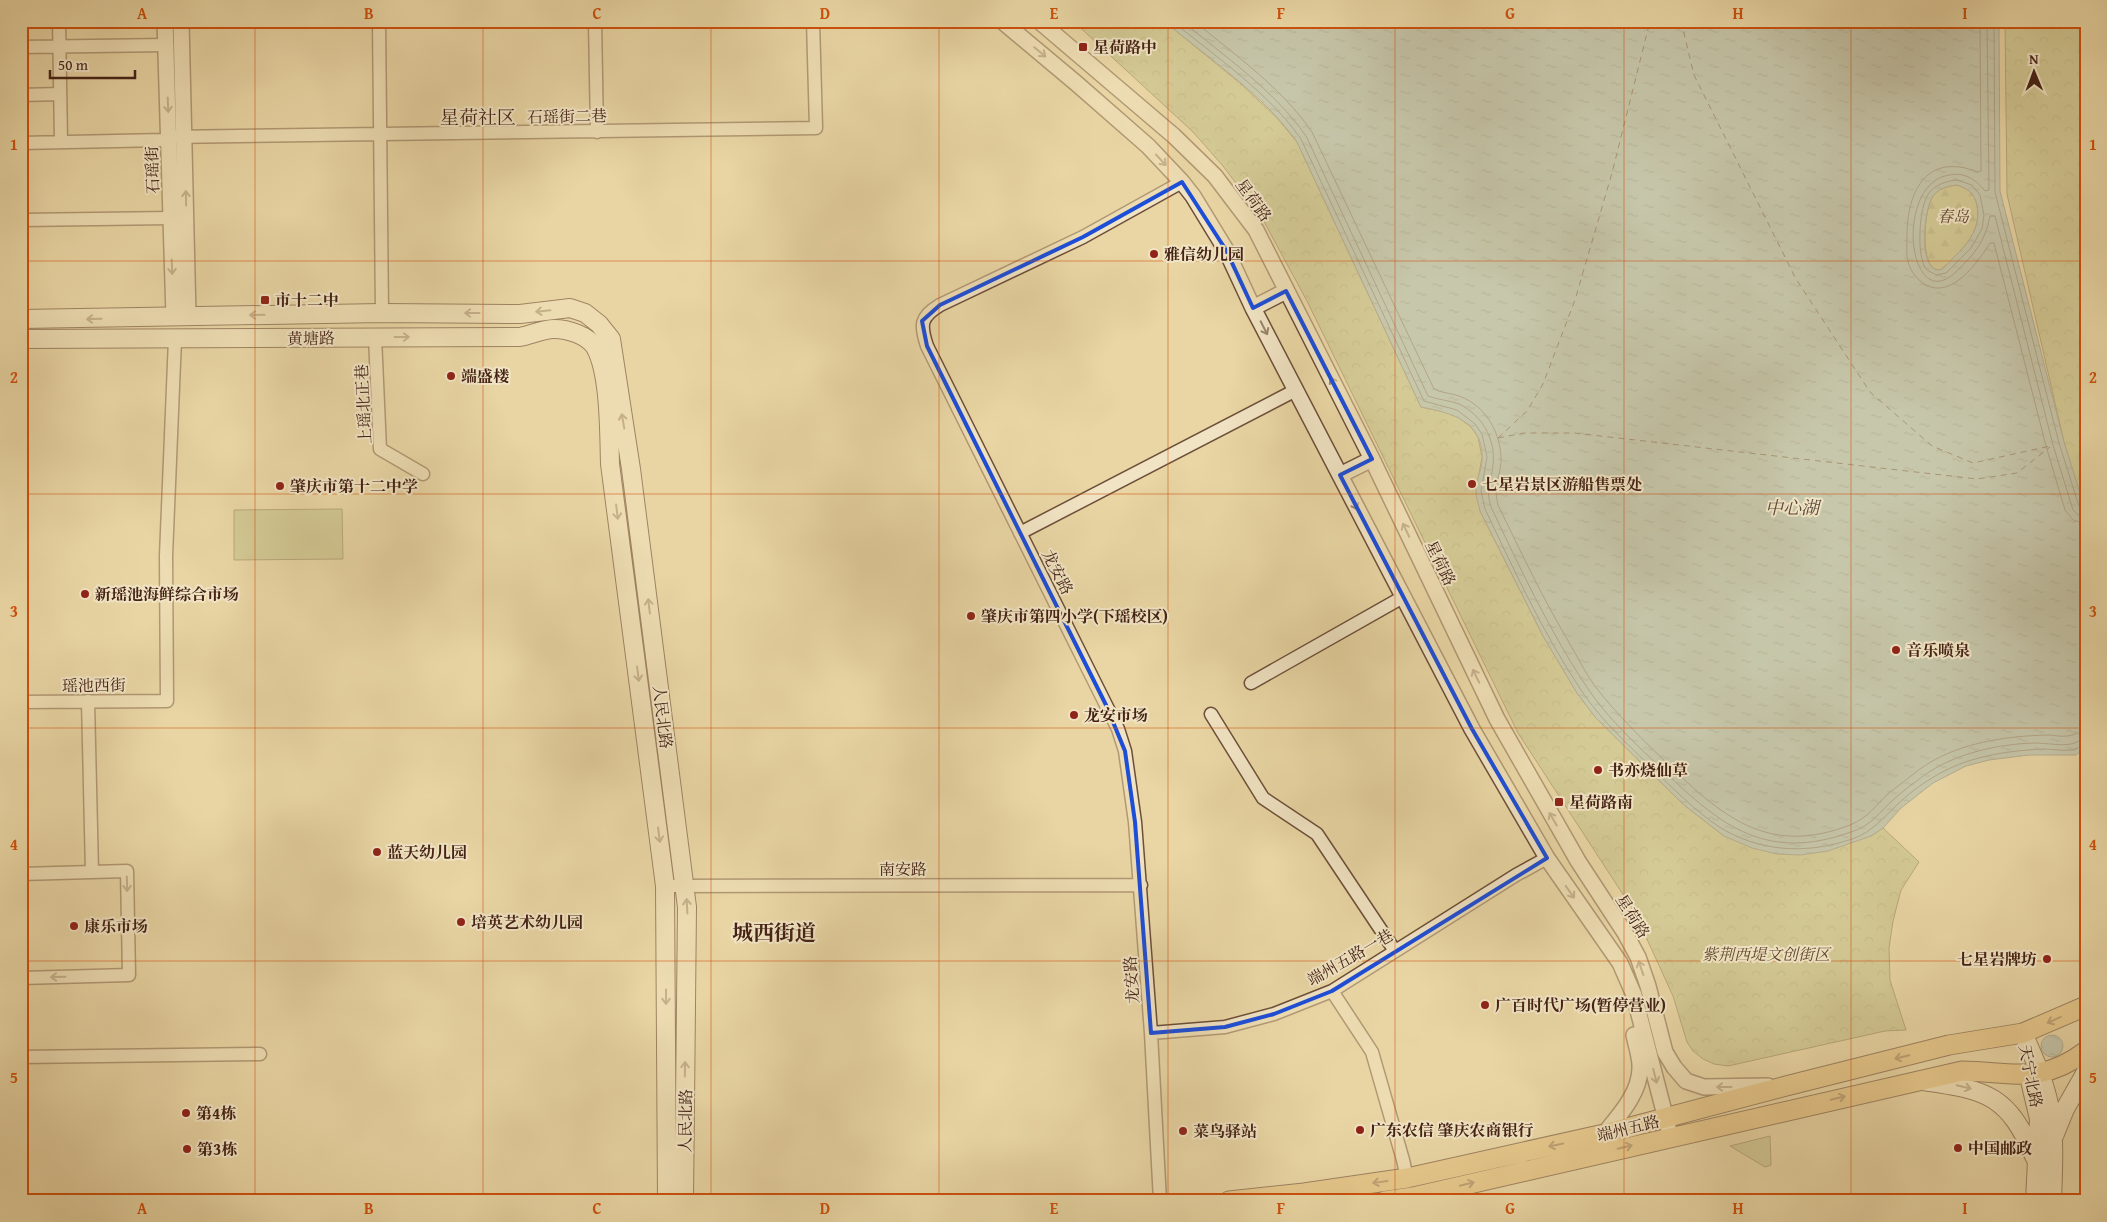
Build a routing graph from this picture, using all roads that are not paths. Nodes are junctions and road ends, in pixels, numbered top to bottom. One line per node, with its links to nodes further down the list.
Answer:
1 (59, 21): 11 (street)
2 (165, 21): 9 (street, 石瑶街)
3 (181, 21): 17 (street, 石瑶街)
4 (379, 21): 15 (street)
5 (594, 21): 14 (street)
6 (813, 21): 14 (street, 石瑶街二巷)
7 (1002, 21): 20 (street, one-way to 20)
8 (1039, 21): 23 (street, 星荷路)
9 (166, 45): 11 (street); 16 (street, 石瑶街, one-way to 16)
10 (21, 47): 11 (street)
11 (59, 47): 12 (street)
12 (60, 94): 13 (street); 18 (street)
13 (21, 95)
14 (597, 132): 15 (street, 石瑶街二巷)
15 (379, 134): 17 (street, 石瑶街二巷); 25 (street)
16 (168, 137): 17 (street, 石瑶街二巷); 18 (street, 石瑶街二巷); 21 (street, 石瑶街)
17 (184, 137): 27 (street, 石瑶街, one-way to 17)
18 (61, 142): 19 (street, 石瑶街二巷)
19 (21, 143)
20 (1182, 182): 24 (street); 37 (street, 龙安路)
21 (171, 218): 22 (street); 27 (street, 石瑶街, one-way to 27)
22 (21, 220)
23 (1286, 291): 24 (street); 34 (street, 星荷路, one-way to 23)
24 (1253, 308): 33 (street, one-way to 33)
25 (382, 312): 26 (main road, 黄塘路, one-way to 25); 27 (main road, 黄塘路, one-way to 27)
26 (520, 314): 46 (main road, 人民北路, one-way to 26)
27 (181, 317): 28 (main road, 黄塘路, one-way to 28)
28 (21, 319)
29 (375, 337): 31 (main road, 黄塘路); 32 (main road, 黄塘路, one-way to 32); 35 (street, 上瑶北正巷)
30 (21, 339): 31 (main road, 黄塘路)
31 (174, 339): 40 (street, 瑶池西街)
32 (594, 346): 47 (main road, 人民北路, one-way to 47)
33 (1296, 390): 36 (street); 37 (street)
34 (1372, 459): 36 (street); 62 (street, 星荷路, one-way to 34)
35 (423, 474)
36 (1340, 475): 38 (street, one-way to 38)
37 (1020, 533): 48 (street, 龙安路)
38 (1403, 597): 39 (street); 43 (street)
39 (1251, 683)
40 (88, 701): 41 (street, 瑶池西街); 44 (street)
41 (21, 702)
42 (1211, 714): 49 (street)
43 (1547, 858): 49 (street, 端州五路一巷); 50 (street, one-way to 50)
44 (92, 872): 45 (street); 51 (street, one-way to 51)
45 (21, 874)
46 (685, 885): 47 (street, 南安路); 48 (street, 南安路); 68 (main road, 人民北路, one-way to 46)
47 (665, 886): 68 (main road, 人民北路, one-way to 68)
48 (1141, 886): 54 (street, 龙安路)
49 (1395, 951): 52 (street, 端州五路一巷)
50 (1620, 963): 63 (street, one-way to 63); 64 (street)
51 (21, 978)
52 (1332, 990): 54 (street, 端州五路一巷); 67 (street)
53 (2086, 1006): 55 (main road, 端州五路, one-way to 55)
54 (1151, 1033): 70 (street, 龙安路)
55 (2023, 1033): 60 (main road, 天宁北路); 62 (main road, 端州五路, one-way to 62)
56 (2086, 1051): 60 (main road)
57 (260, 1054): 58 (street)
58 (21, 1057)
59 (2086, 1072): 65 (main road)
60 (2035, 1075): 61 (main road, 端州五路); 65 (main road, 天宁北路); 66 (main road, 天宁北路)
61 (1916, 1080): 63 (main road, 端州五路, one-way to 61); 66 (main road, one-way to 66)
62 (1790, 1085): 63 (main road, 端州五路)
63 (1668, 1127): 64 (main road, 端州五路); 72 (main road, 端州五路, one-way to 63)
64 (1604, 1134): 67 (main road, 端州五路, one-way to 67)
65 (2053, 1138): 74 (main road, 天宁北路)
66 (2036, 1160): 73 (main road, 天宁北路)
67 (1407, 1178): 71 (main road, 端州五路, one-way to 71)
68 (678, 1196): 69 (main road)
69 (658, 1201)
70 (1160, 1201)
71 (1229, 1201)
72 (1385, 1201)
73 (2035, 1201)
74 (2052, 1201)

